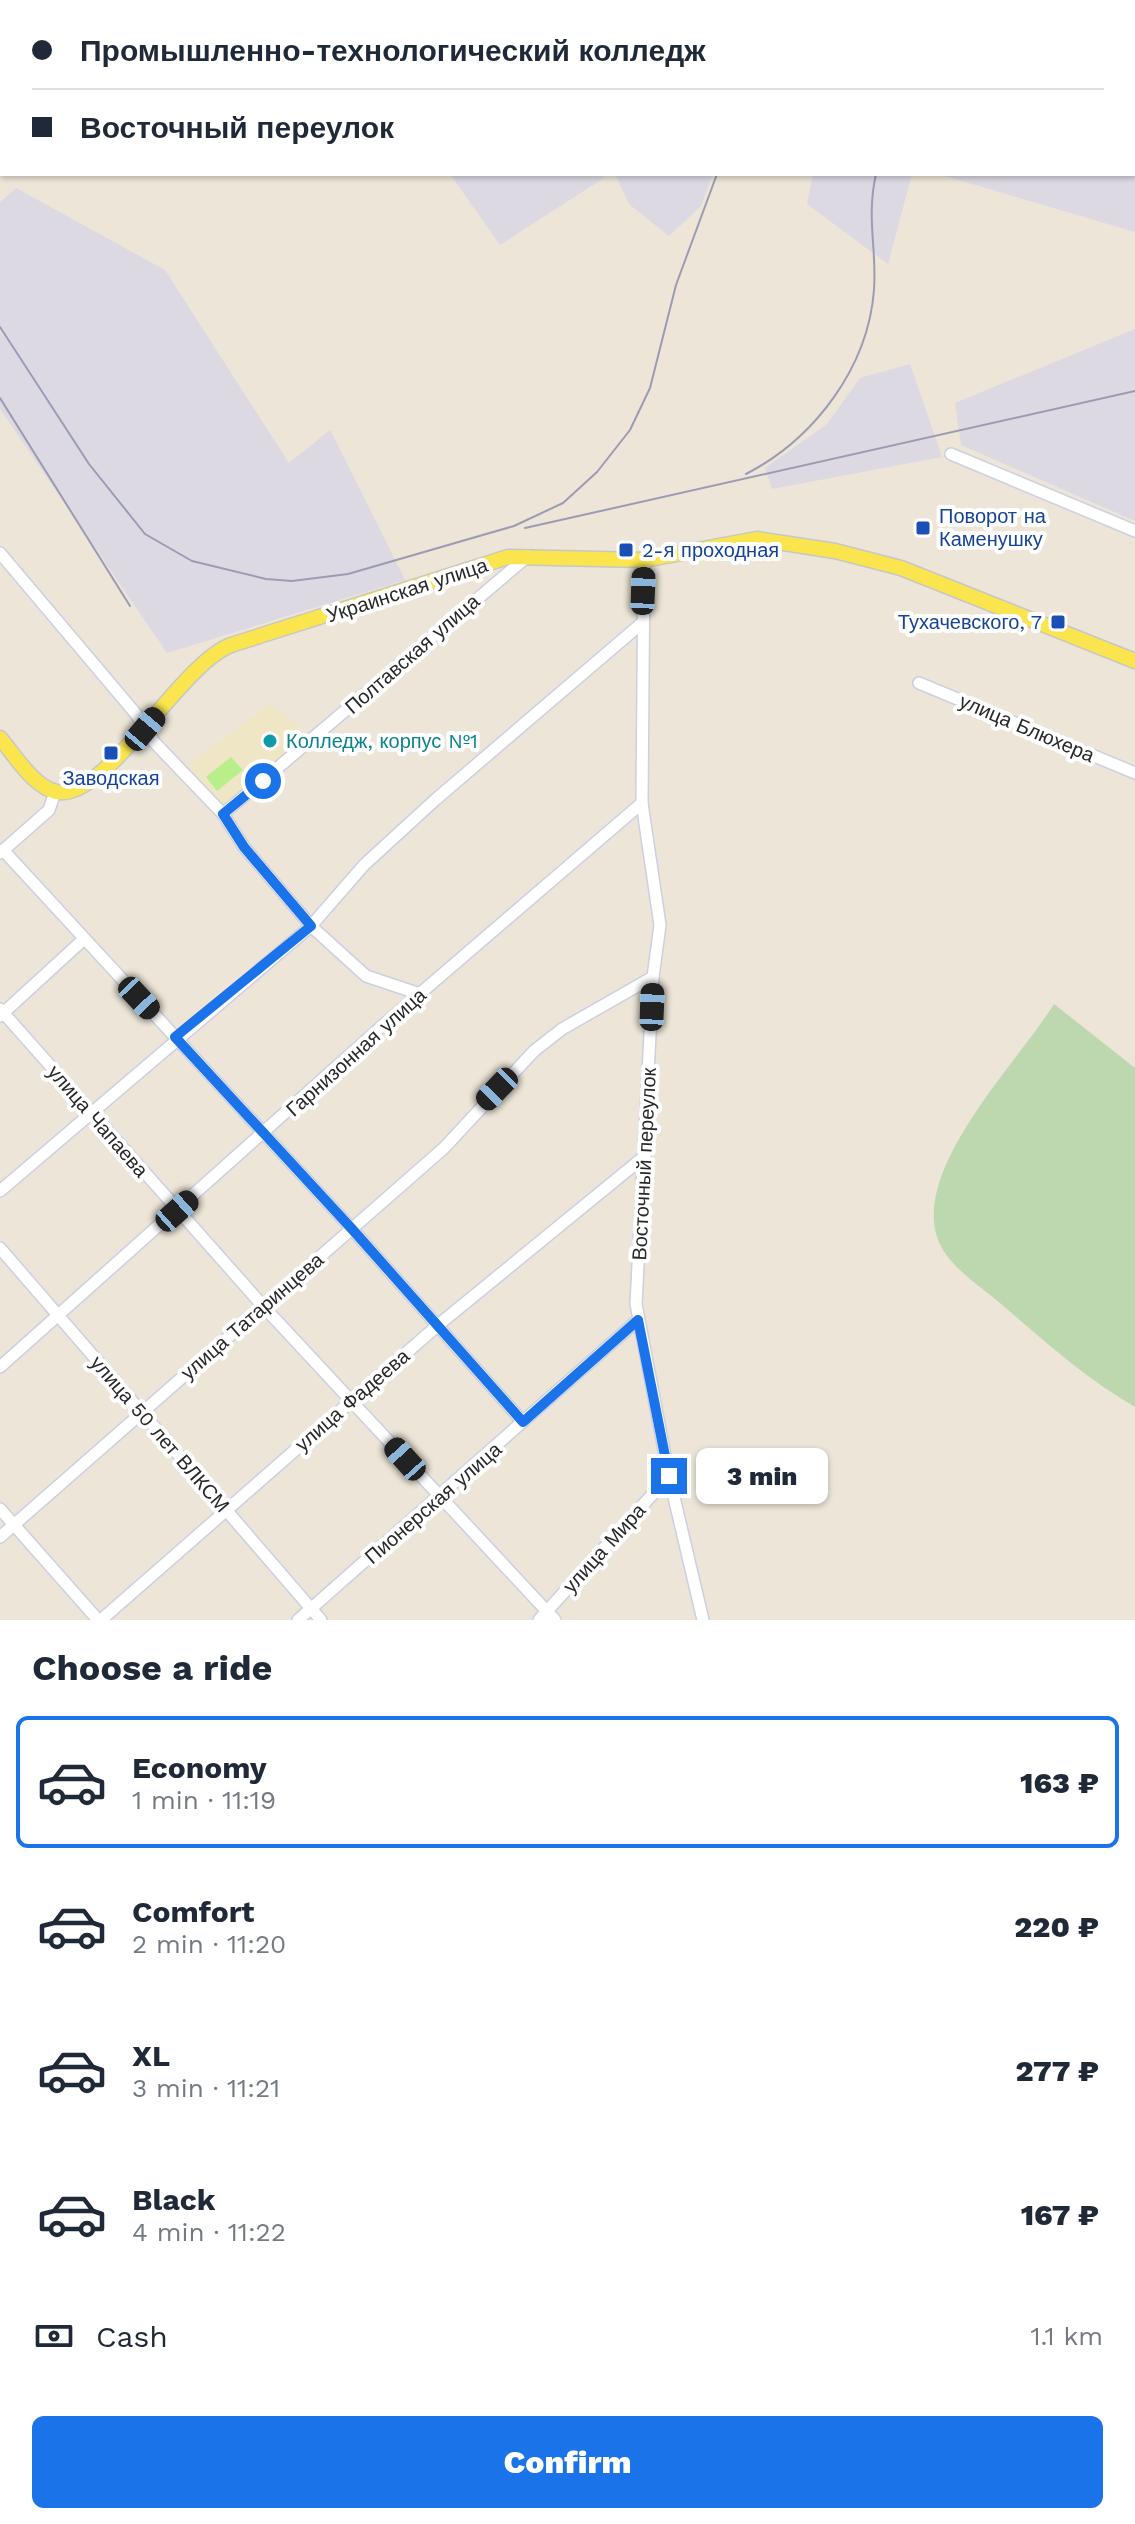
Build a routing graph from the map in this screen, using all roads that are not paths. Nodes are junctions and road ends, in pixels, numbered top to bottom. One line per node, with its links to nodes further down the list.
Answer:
1 (951, 454): 2 (street)
2 (1135, 531)
3 (0, 553): 9 (street)
4 (528, 555): 5 (main road, Украинская улица); 9 (main road, Украинская улица); 14 (street, Полтавская улица)
5 (644, 560): 6 (street, Восточный переулок); 7 (main road, Украинская улица)
6 (642, 623): 13 (street, Восточный переулок); 16 (street)
7 (1135, 661)
8 (919, 683): 11 (street, улица Блюхера)
9 (145, 729): 12 (main road, Украинская улица); 14 (street)
10 (0, 738): 12 (main road)
11 (1135, 773)
12 (55, 792): 15 (street)
13 (642, 803): 18 (street, Восточный переулок); 19 (street, Гарнизонная улица)
14 (223, 814): 16 (street)
15 (2, 851): 17 (street)
16 (311, 926): 19 (street); 21 (street)
17 (84, 939): 20 (street); 21 (street)
18 (653, 977): 24 (street, Восточный переулок); 27 (street, улица Татаринцева)
19 (420, 994): 23 (street, Гарнизонная улица)
20 (1, 1013): 22 (street, улица Чапаева)
21 (175, 1037): 22 (street); 23 (street)
22 (89, 1112): 25 (street); 26 (street, улица Чапаева)
23 (264, 1134): 26 (street, Гарнизонная улица); 27 (street)
24 (645, 1156): 31 (street, Восточный переулок); 32 (street, улица Фадеева)
25 (0, 1191)
26 (177, 1211): 29 (street, улица Чапаева); 30 (street, Гарнизонная улица)
27 (352, 1229): 29 (street, улица Татаринцева); 32 (street)
28 (0, 1248): 30 (street, улица 50 лет ВЛКСМ)
29 (263, 1306): 34 (street, улица Чапаева); 35 (street, улица Татаринцева)
30 (57, 1317): 33 (street, Гарнизонная улица); 35 (street, улица 50 лет ВЛКСМ)
31 (638, 1320): 36 (street, Пионерская улица); 37 (street, Восточный переулок)
32 (437, 1326): 34 (street, улица Фадеева); 36 (street)
33 (0, 1367)
34 (352, 1401): 38 (street, улица Чапаева); 40 (street, улица Фадеева)
35 (142, 1412): 40 (street, улица 50 лет ВЛКСМ); 41 (street, улица Татаринцева)
36 (523, 1422): 38 (street, Пионерская улица)
37 (669, 1476): 44 (street, улица Мира); 48 (street, Восточный переулок)
38 (440, 1498): 43 (street, Пионерская улица); 44 (street, улица Чапаева)
39 (0, 1509): 41 (street)
40 (226, 1510): 43 (street, улица 50 лет ВЛКСМ); 45 (street, улица Фадеева)
41 (13, 1525): 42 (street, улица Татаринцева); 45 (street)
42 (0, 1537)
43 (311, 1609): 46 (street, Пионерская улица); 47 (street, улица 50 лет ВЛКСМ)
44 (547, 1617)
45 (100, 1620)
46 (298, 1620)
47 (321, 1620)
48 (703, 1620)

